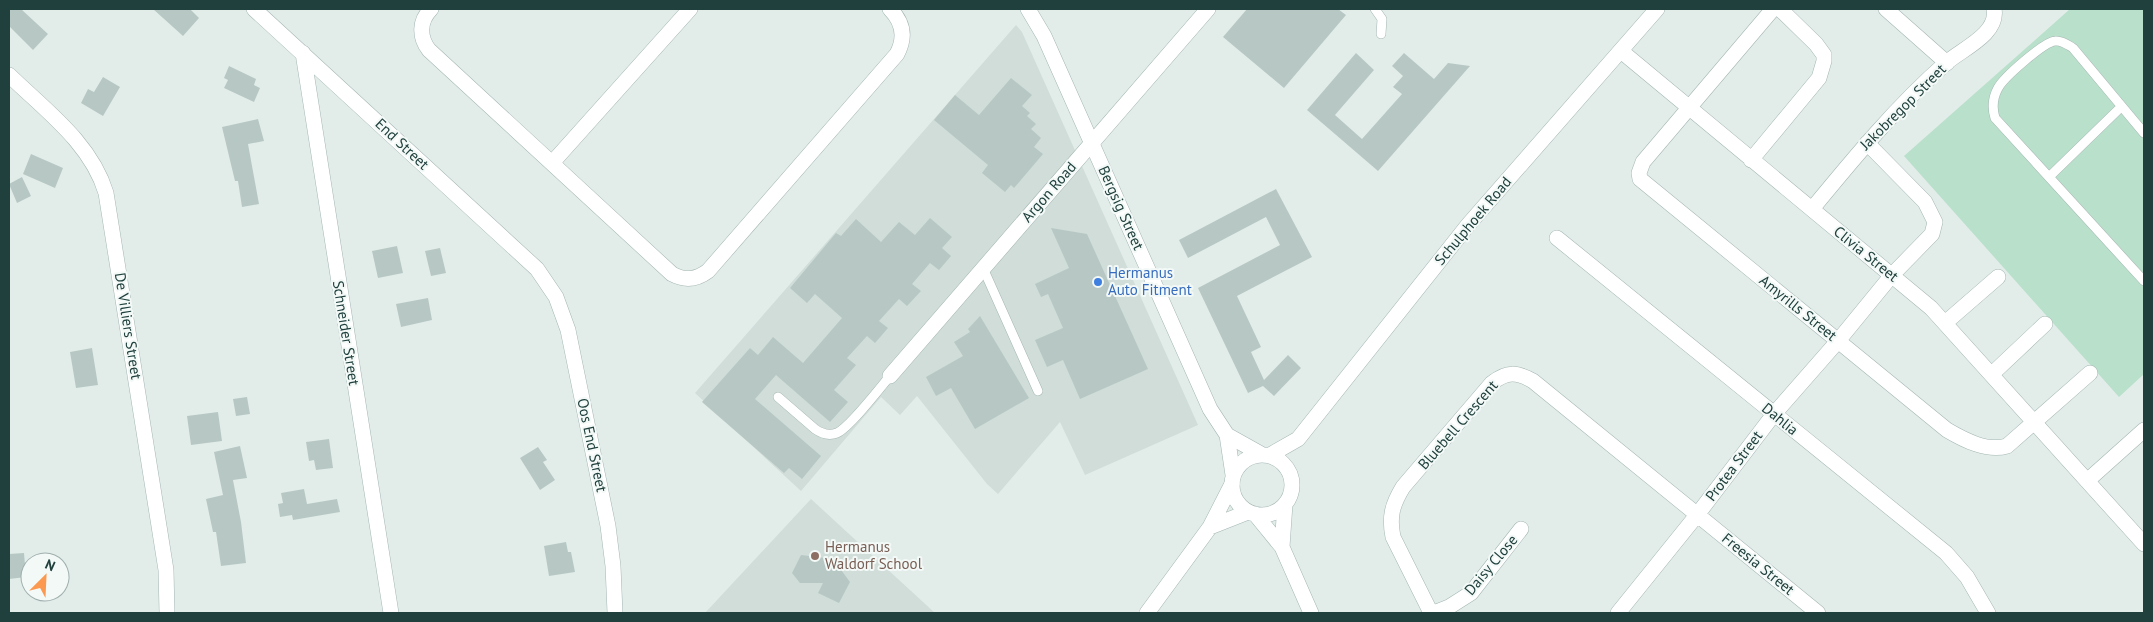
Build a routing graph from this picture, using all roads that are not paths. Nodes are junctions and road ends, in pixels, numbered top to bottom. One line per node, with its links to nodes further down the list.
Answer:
1 (254, 9): 15 (street, End Street)
2 (431, 9): 24 (street)
3 (690, 9): 24 (street)
4 (890, 9): 24 (street)
5 (1028, 9): 21 (street, Bergsig Street)
6 (1208, 9): 21 (street, Argon Road)
7 (1375, 9): 13 (lane)
8 (1657, 9): 14 (street, Schulphoek Road)
9 (1773, 9): 19 (street)
10 (1780, 9): 23 (street)
11 (1886, 9): 16 (street)
12 (1994, 9): 16 (street, Jakobregop Street)
13 (1382, 34)
14 (1621, 51): 19 (street, Clivia Street); 45 (street, Schulphoek Road)
15 (303, 53): 32 (street, End Street); 58 (street, Schneider Street)
16 (1947, 63): 22 (street, Jakobregop Street)
17 (9, 75): 57 (street, De Villiers Street)
18 (2121, 107): 20 (lane); 25 (lane); 25 (lane)
19 (1688, 108): 23 (street, Clivia Street); 35 (street, Amyrills Street)
20 (2144, 133)
21 (1092, 142): 28 (street, Argon Road); 44 (street, Bergsig Street)
22 (1867, 143): 26 (street, Jakobregop Street); 29 (street, Protea Street)
23 (1751, 160): 26 (street, Clivia Street)
24 (552, 163)
25 (2049, 178): 31 (lane)
26 (1812, 209): 29 (street, Clivia Street)
27 (1557, 238): 41 (street, Dahlia)
28 (983, 268): 38 (street, Argon Road); 39 (lane)
29 (1892, 275): 33 (street, Clivia Street); 35 (street, Protea Street)
30 (1998, 277): 33 (street)
31 (2144, 281)
32 (547, 282): 59 (street, Oos End Street)
33 (1945, 323): 37 (street, Clivia Street)
34 (2045, 324): 37 (street)
35 (1838, 341): 41 (street, Protea Street); 42 (street, Amyrills Street)
36 (2090, 373): 42 (street)
37 (1992, 374): 42 (street, Clivia Street)
38 (890, 376): 40 (lane)
39 (1038, 390)
40 (778, 397)
41 (1774, 414): 52 (street, Protea Street); 65 (street, Dahlia)
42 (2034, 422): 49 (street, Clivia Street)
43 (2144, 430): 49 (street)
44 (1227, 435): 46 (street, Bergsig Street); 48 (street, Bergsig Street)
45 (1298, 439): 46 (street, Schulphoek Road); 47 (street, Schulphoek Road)
46 (1265, 455): 47 (street); 48 (street)
47 (1290, 472): 50 (street)
48 (1232, 480): 51 (street); 53 (street)
49 (2086, 481): 55 (street, Clivia Street)
50 (1285, 504): 51 (street); 56 (street)
51 (1252, 513): 53 (street); 56 (street)
52 (1697, 515): 62 (street, Bluebell Crescent); 63 (street, Protea Street); 64 (street, Freesia Street)
53 (1210, 527): 60 (street)
54 (1521, 529): 62 (street, Daisy Close)
55 (2144, 544)
56 (1282, 547): 61 (street)
57 (167, 613)
58 (391, 613)
59 (615, 613)
60 (1147, 613)
61 (1311, 613)
62 (1432, 613)
63 (1620, 613)
64 (1818, 613)
65 (1988, 613)

